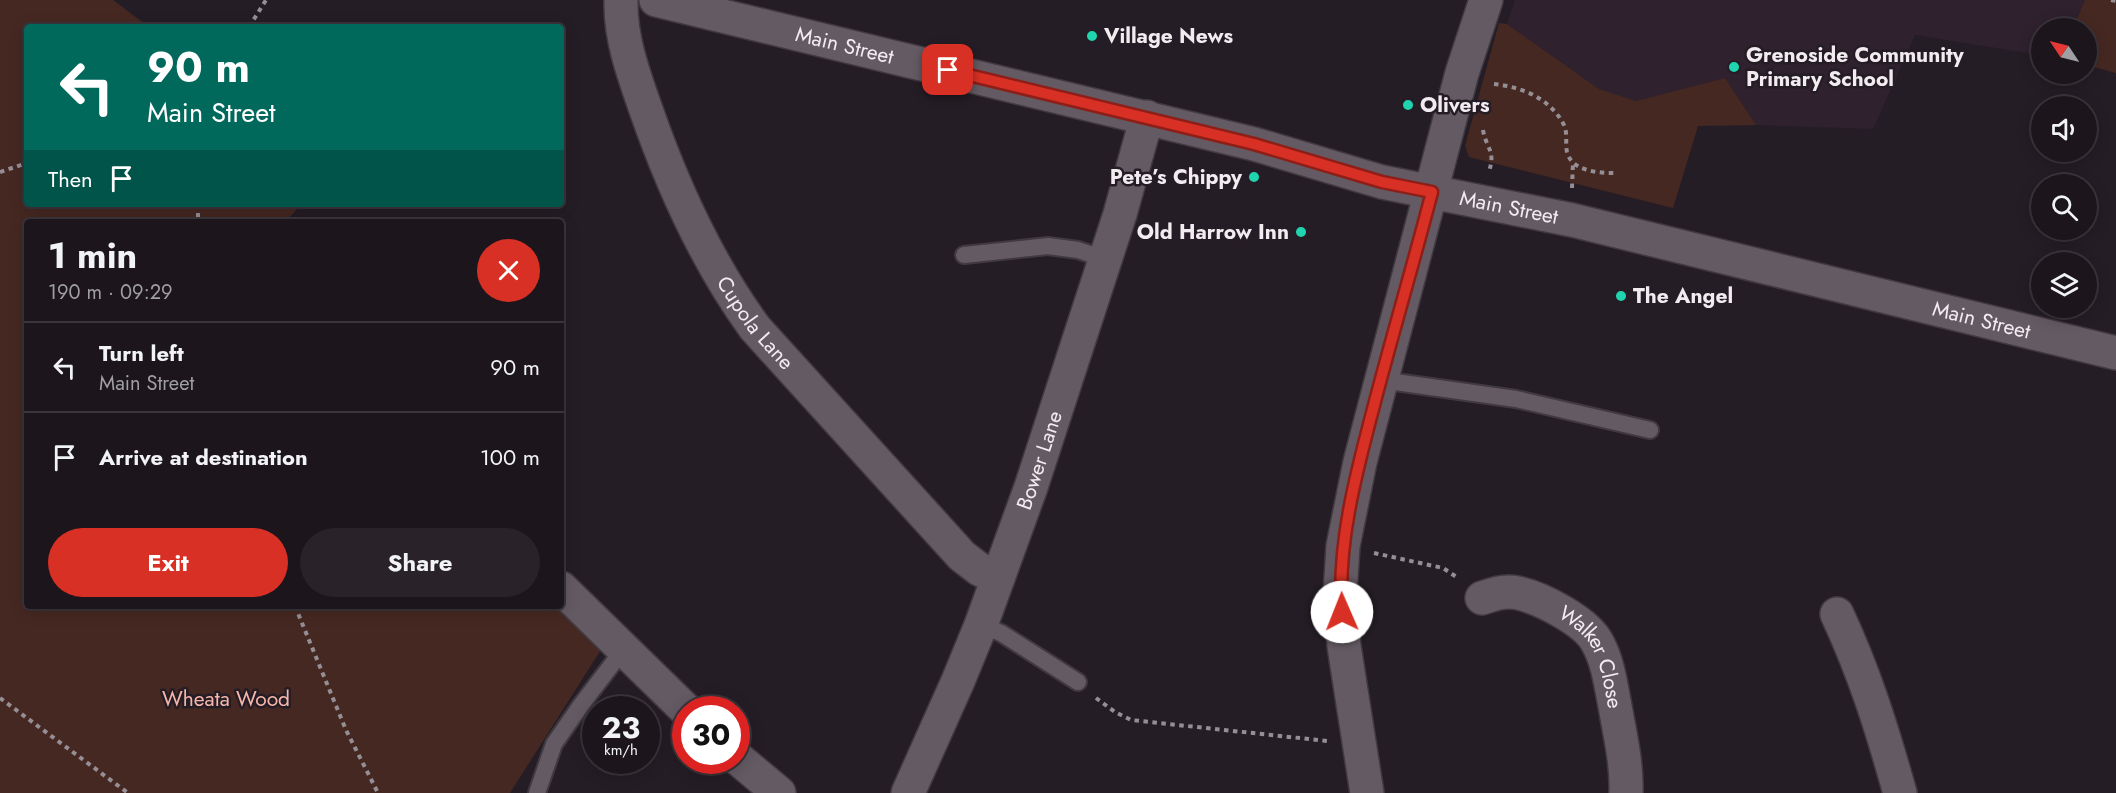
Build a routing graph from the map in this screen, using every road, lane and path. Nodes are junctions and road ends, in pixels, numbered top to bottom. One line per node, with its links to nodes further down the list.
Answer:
1 (266, 0): 7 (path)
2 (621, 0): 24 (street, Cupola Lane)
3 (656, 0): 11 (street, Main Street)
4 (1485, 0): 16 (street)
5 (2111, 0): 6 (path)
6 (2116, 1)
7 (251, 24)
8 (1496, 75): 9 (path)
9 (1493, 84): 10 (path); 15 (path)
10 (1491, 93)
11 (1147, 117): 16 (street, Main Street); 19 (street, Bower Lane)
12 (1483, 127): 17 (path)
13 (24, 164): 14 (path)
14 (0, 172)
15 (1616, 173)
16 (1432, 192): 17 (street, Main Street); 21 (street)
17 (1496, 205): 20 (street, Main Street)
18 (964, 255): 19 (lane)
19 (1105, 259): 24 (street, Bower Lane)
20 (2116, 353)
21 (1381, 380): 22 (lane); 23 (street)
22 (1650, 430)
23 (1343, 546): 26 (path); 34 (street)
24 (998, 578): 29 (street, Bower Lane)
25 (564, 591): 30 (street)
26 (1482, 598): 42 (street, Walker Close)
27 (296, 609): 37 (path)
28 (1836, 614): 43 (street)
29 (981, 625): 31 (lane); 40 (street, Bower Lane)
30 (623, 650): 32 (street); 38 (lane)
31 (1078, 682): 34 (path)
32 (672, 697)
33 (0, 698): 36 (path)
34 (1358, 744): 41 (street)
35 (750, 769): 39 (street)
36 (128, 793)
37 (378, 793)
38 (537, 793)
39 (779, 793)
40 (908, 793)
41 (1367, 793)
42 (1626, 793)
43 (1900, 793)

